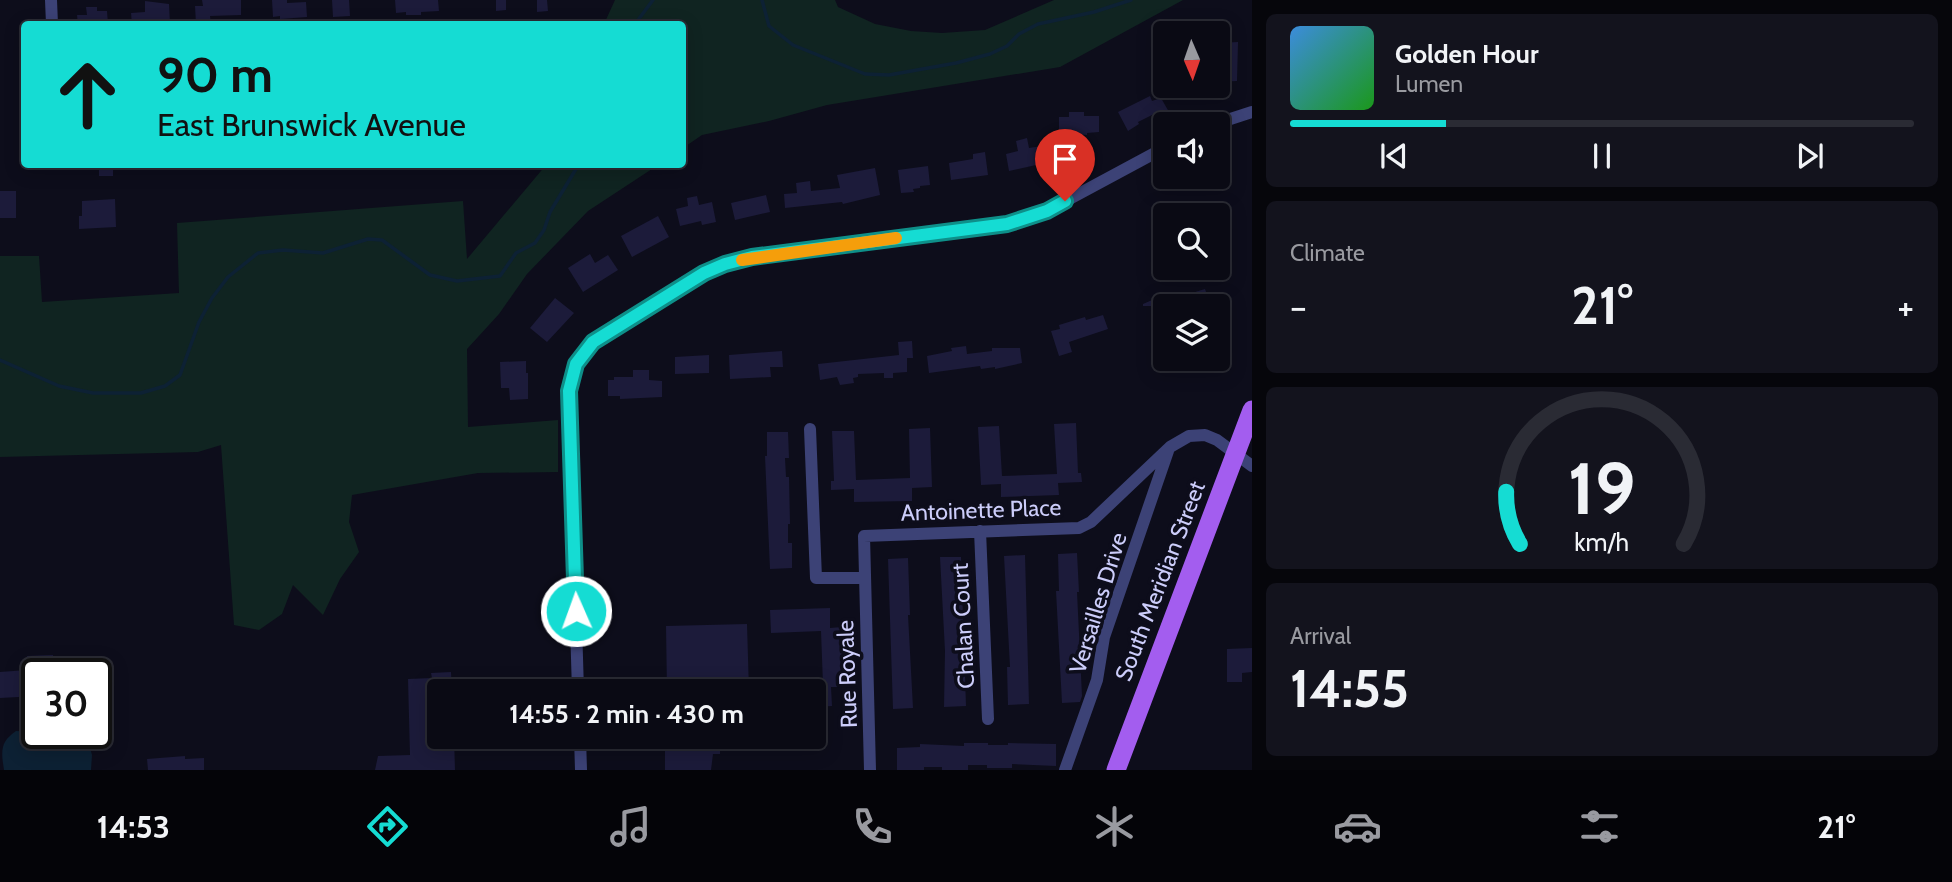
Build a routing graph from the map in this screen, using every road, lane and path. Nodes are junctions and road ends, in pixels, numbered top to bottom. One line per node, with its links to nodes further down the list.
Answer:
1 (51, 0): 2 (street)
2 (52, 21)
3 (1252, 113): 4 (street)
4 (1230, 120)
5 (1153, 154): 13 (street)
6 (1252, 410): 9 (main road, South Meridian Street)
7 (810, 429): 12 (street)
8 (1170, 447): 9 (street, Antoinette Place); 11 (street, Antoinette Place); 18 (street, Versailles Drive)
9 (1236, 453): 10 (street, Antoinette Place); 19 (main road, South Meridian Street)
10 (1252, 466)
11 (979, 531): 12 (street, Antoinette Place); 14 (street, Chalan Court)
12 (865, 578): 17 (street, Rue Royale)
13 (578, 679)
14 (988, 719)
15 (580, 749): 16 (street)
16 (581, 770)
17 (870, 770)
18 (1065, 770)
19 (1116, 770)

